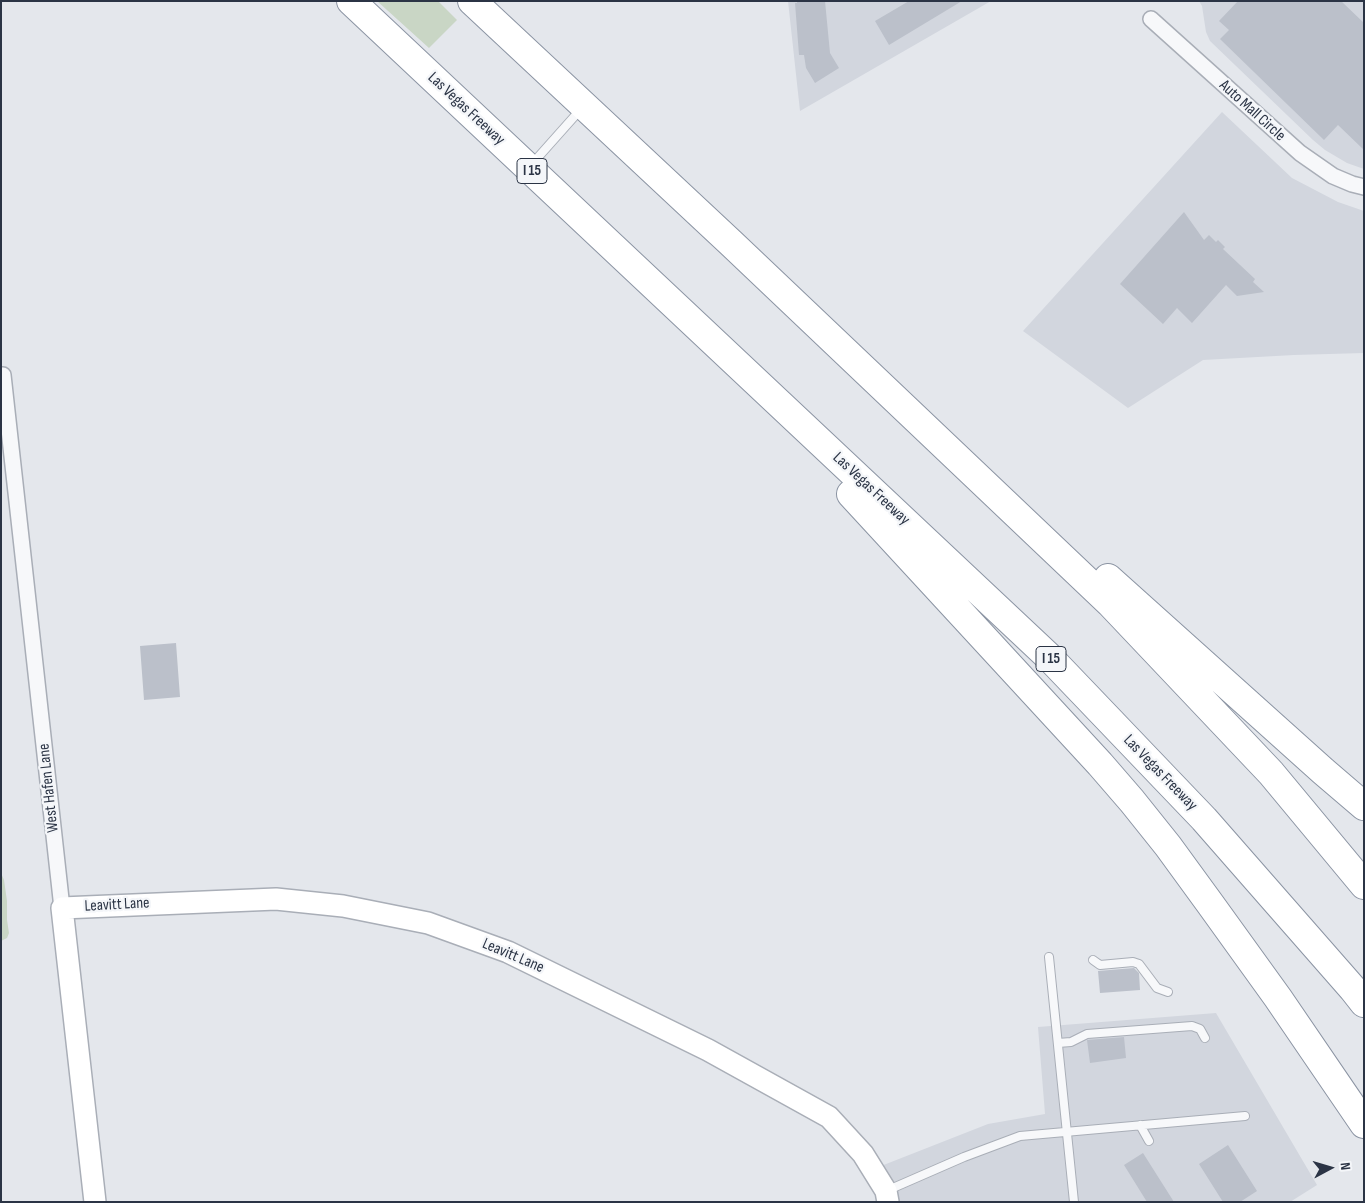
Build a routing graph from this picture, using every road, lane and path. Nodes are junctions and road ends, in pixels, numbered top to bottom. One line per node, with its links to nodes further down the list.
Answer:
1 (351, 1): 5 (highway, Las Vegas Freeway / I 15)
2 (472, 1): 4 (highway)
3 (1151, 19): 6 (street, Auto Mall Circle)
4 (584, 106): 5 (lane); 7 (highway)
5 (528, 168): 8 (highway, Las Vegas Freeway / I 15)
6 (1364, 187)
7 (731, 243): 10 (highway); 11 (highway)
8 (712, 341): 16 (highway, Las Vegas Freeway / I 15); 20 (highway)
9 (2, 375): 12 (street, West Hafen Lane)
10 (1364, 806)
11 (1364, 885)
12 (62, 908): 24 (main road, Leavitt Lane); 25 (main road, West Hafen Lane)
13 (1049, 957): 18 (lane)
14 (1093, 960): 15 (lane)
15 (1168, 992)
16 (1364, 1003)
17 (1205, 1038): 18 (lane)
18 (1058, 1043): 22 (lane)
19 (1245, 1116): 21 (lane)
20 (1364, 1124)
21 (1140, 1125): 22 (lane); 23 (lane)
22 (1067, 1132): 24 (lane); 26 (lane)
23 (1149, 1141)
24 (887, 1196)
25 (95, 1202)
26 (1074, 1202)

